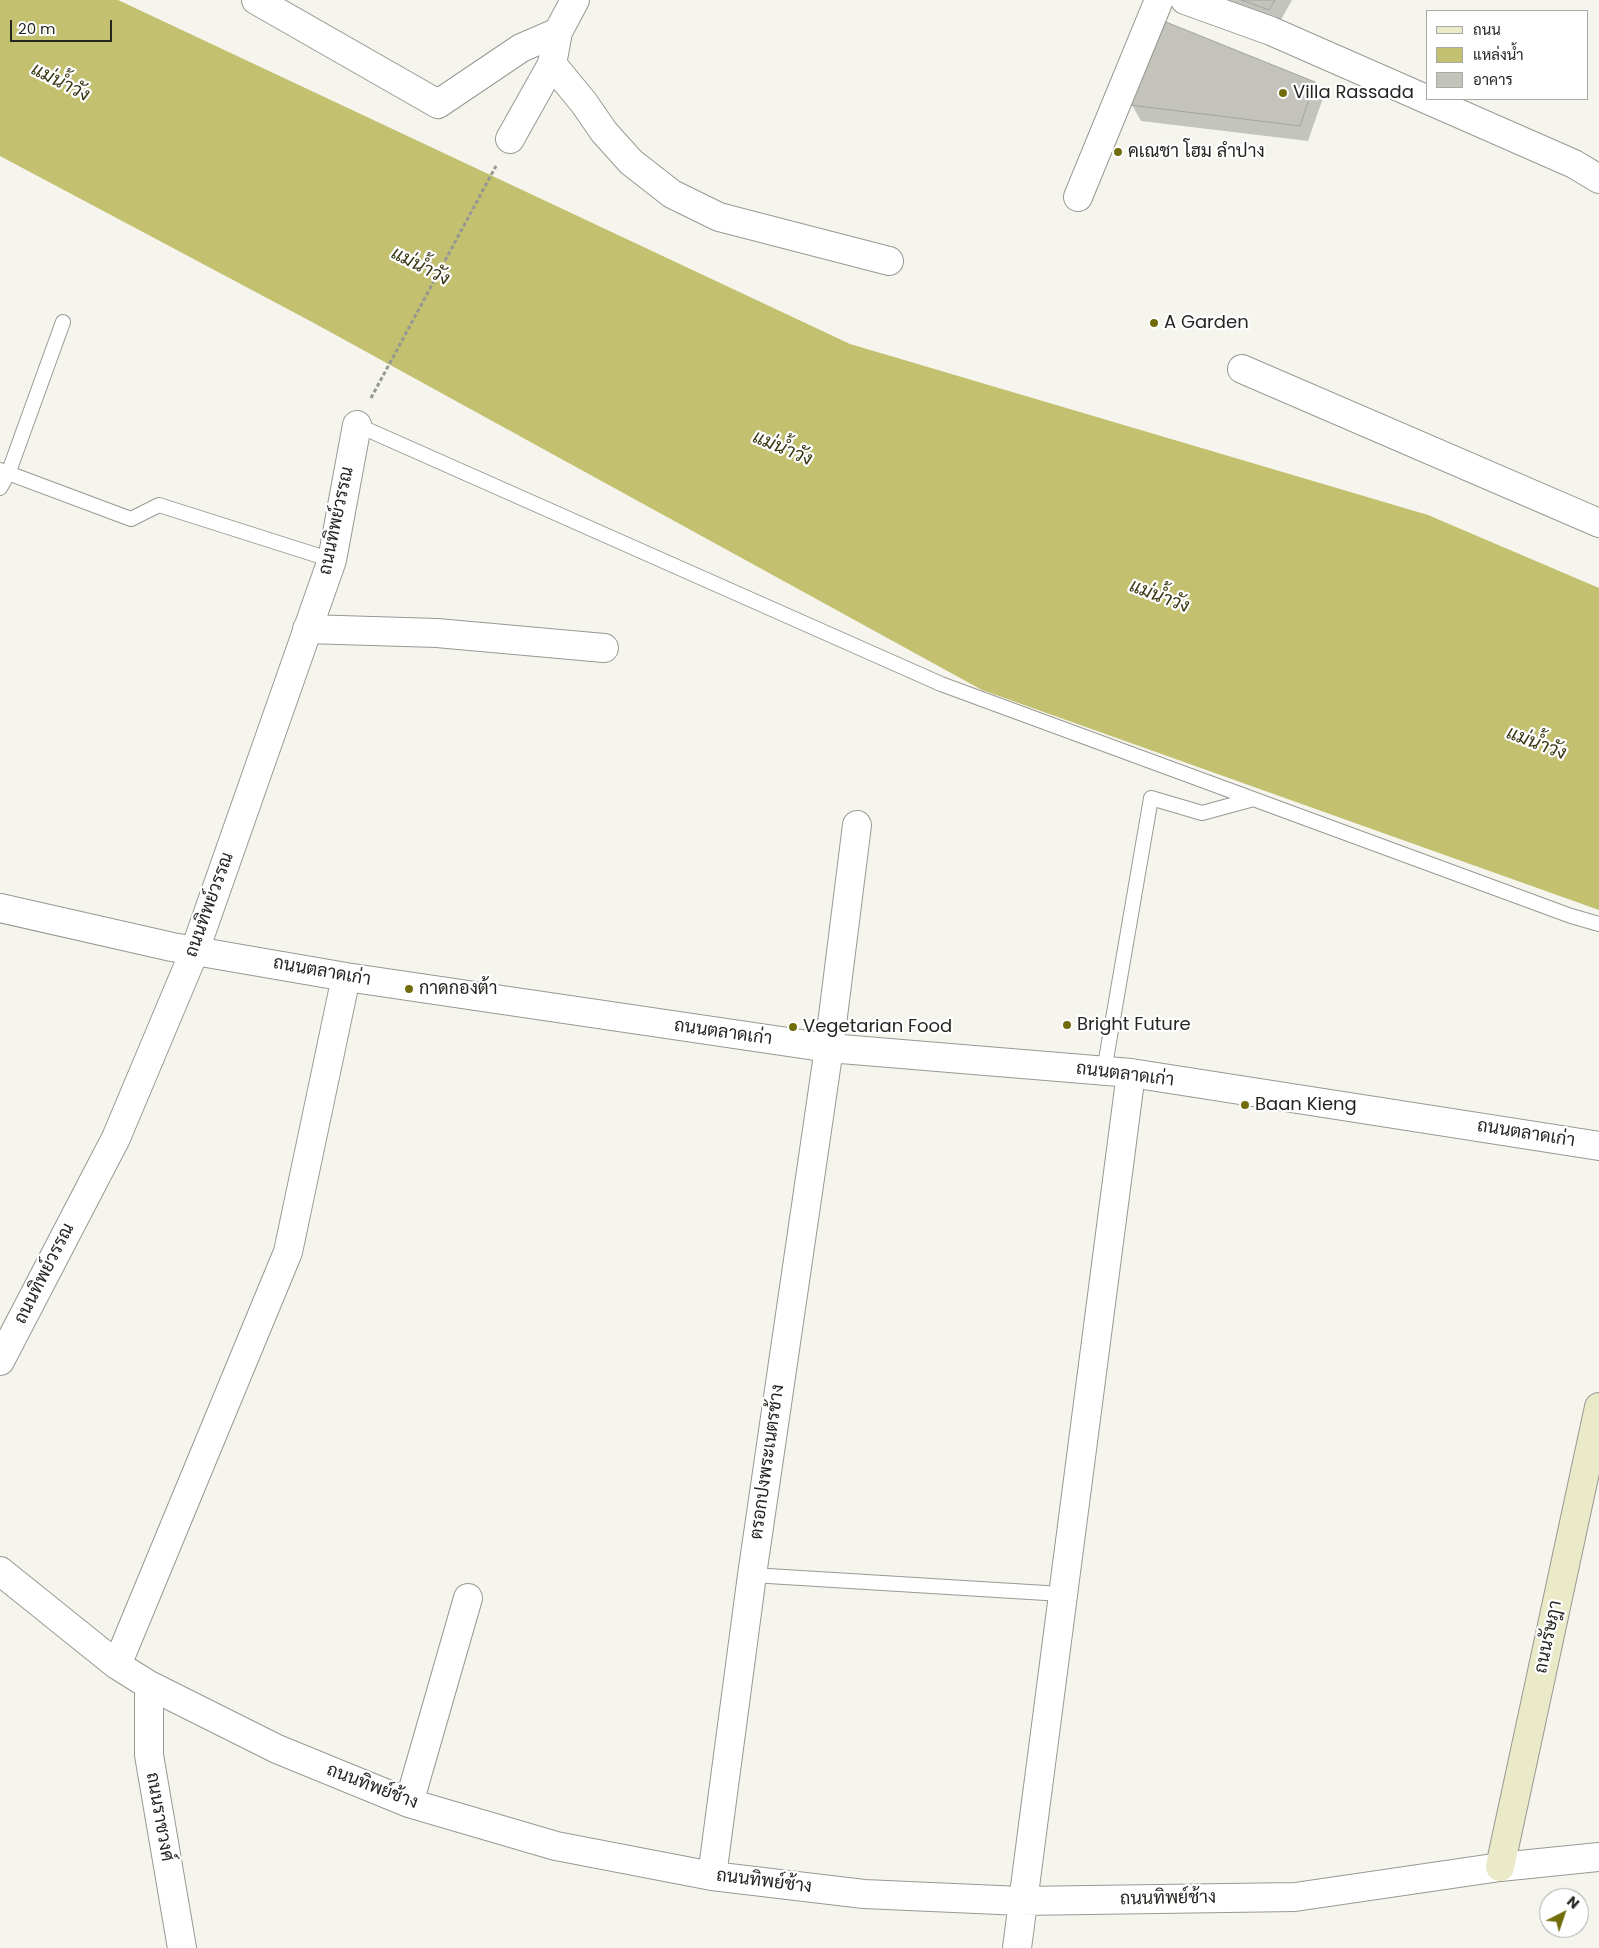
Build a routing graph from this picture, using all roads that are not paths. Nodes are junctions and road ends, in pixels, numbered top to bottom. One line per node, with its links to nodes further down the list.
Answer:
1 (256, 0): 5 (street)
2 (575, 0): 5 (street)
3 (1159, 0): 11 (street)
4 (1186, 0): 7 (street)
5 (558, 32): 6 (street)
6 (552, 64): 9 (street); 12 (street)
7 (1426, 99)
8 (1428, 100): 10 (street)
9 (510, 140)
10 (1599, 179)
11 (1078, 197)
12 (889, 261)
13 (63, 322): 16 (lane)
14 (1242, 369): 18 (street)
15 (357, 425): 19 (street, ถนนทิพย์วรรณ); 22 (lane)
16 (4, 472): 17 (lane); 19 (lane)
17 (0, 488)
18 (1599, 523)
19 (332, 560): 20 (street, ถนนทิพย์วรรณ)
20 (307, 629): 21 (street); 26 (street, ถนนทิพย์วรรณ)
21 (604, 648)
22 (1251, 800): 25 (lane); 29 (lane)
23 (857, 825): 28 (street, ตรอกปงพระเนตรช้าง)
24 (0, 908): 26 (street, ถนนตลาดเก่า)
25 (1599, 924)
26 (194, 950): 27 (street, ถนนตลาดเก่า); 32 (street, ถนนทิพย์วรรณ)
27 (346, 977): 28 (street, ถนนตลาดเก่า); 39 (street)
28 (829, 1048): 29 (street, ถนนตลาดเก่า); 36 (street, ตรอกปงพระเนตรช้าง)
29 (1104, 1071): 30 (street, ถนนตลาดเก่า)
30 (1131, 1073): 31 (street, ถนนตลาดเก่า); 37 (street)
31 (1599, 1146)
32 (0, 1361)
33 (1599, 1407): 34 (street, ถนนรัษฎา)
34 (1592, 1472): 43 (street, ถนนรัษฎา)
35 (0, 1571): 39 (street, ถนนทิพย์ช้าง)
36 (752, 1575): 37 (lane); 44 (street, ตรอกปงพระเนตรช้าง)
37 (1062, 1594): 45 (street)
38 (468, 1598): 41 (street)
39 (118, 1665): 40 (street, ถนนทิพย์ช้าง)
40 (149, 1685): 41 (street, ถนนทิพย์ช้าง); 46 (street, ถนนราชวงศ์)
41 (409, 1803): 44 (street, ถนนทิพย์ช้าง)
42 (1599, 1857): 43 (street, ถนนทิพย์ช้าง)
43 (1500, 1867): 45 (street, ถนนทิพย์ช้าง)
44 (712, 1876): 45 (street, ถนนทิพย์ช้าง)
45 (1021, 1901): 47 (street)
46 (182, 1948)
47 (1017, 1948)

